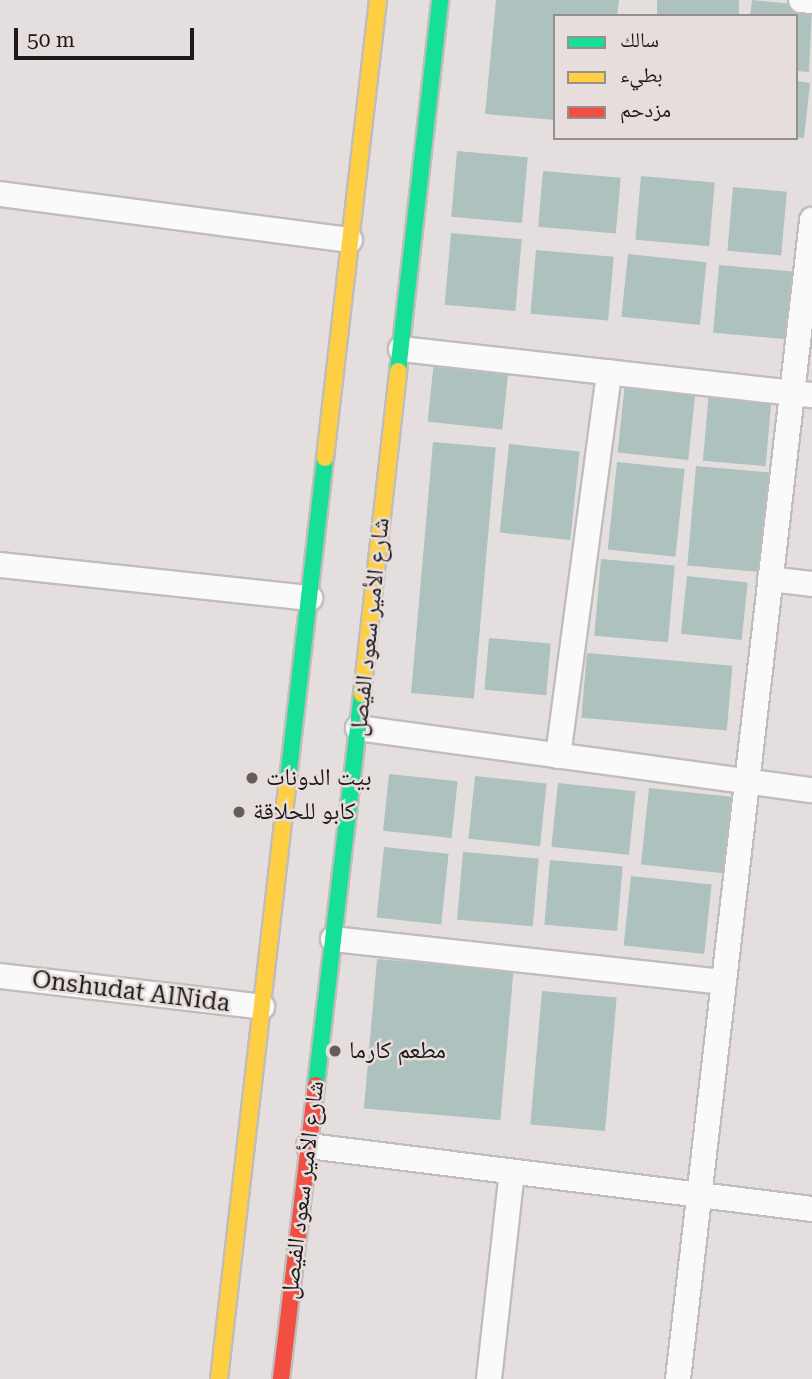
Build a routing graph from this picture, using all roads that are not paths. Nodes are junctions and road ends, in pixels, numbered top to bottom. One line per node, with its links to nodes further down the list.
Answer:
1 (378, 0): 7 (main road)
2 (440, 0): 8 (main road, شارع الأمير سعود الفيصل)
3 (802, 0): 4 (street)
4 (812, 1)
5 (0, 194): 7 (street)
6 (812, 220): 10 (street)
7 (351, 240): 14 (main road)
8 (401, 349): 9 (street); 15 (main road, شارع الأمير سعود الفيصل)
9 (609, 372): 10 (street); 16 (street)
10 (802, 394): 12 (street)
11 (0, 565): 14 (street)
12 (770, 579): 13 (street); 17 (street)
13 (812, 584)
14 (310, 598): 22 (main road)
15 (358, 729): 16 (street); 19 (main road, شارع الأمير سعود الفيصل)
16 (558, 756): 17 (street)
17 (747, 781): 18 (street); 21 (street)
18 (812, 790)
19 (333, 939): 21 (street); 23 (main road, شارع الأمير سعود الفيصل)
20 (0, 976): 22 (street, Onshudat AlNida)
21 (724, 982): 25 (street)
22 (262, 1007): 27 (main road)
23 (309, 1146): 24 (street); 28 (main road, شارع الأمير سعود الفيصل)
24 (512, 1172): 25 (street); 29 (street)
25 (699, 1195): 26 (street); 30 (street)
26 (812, 1209)
27 (219, 1379)
28 (281, 1379)
29 (489, 1379)
30 (678, 1379)

